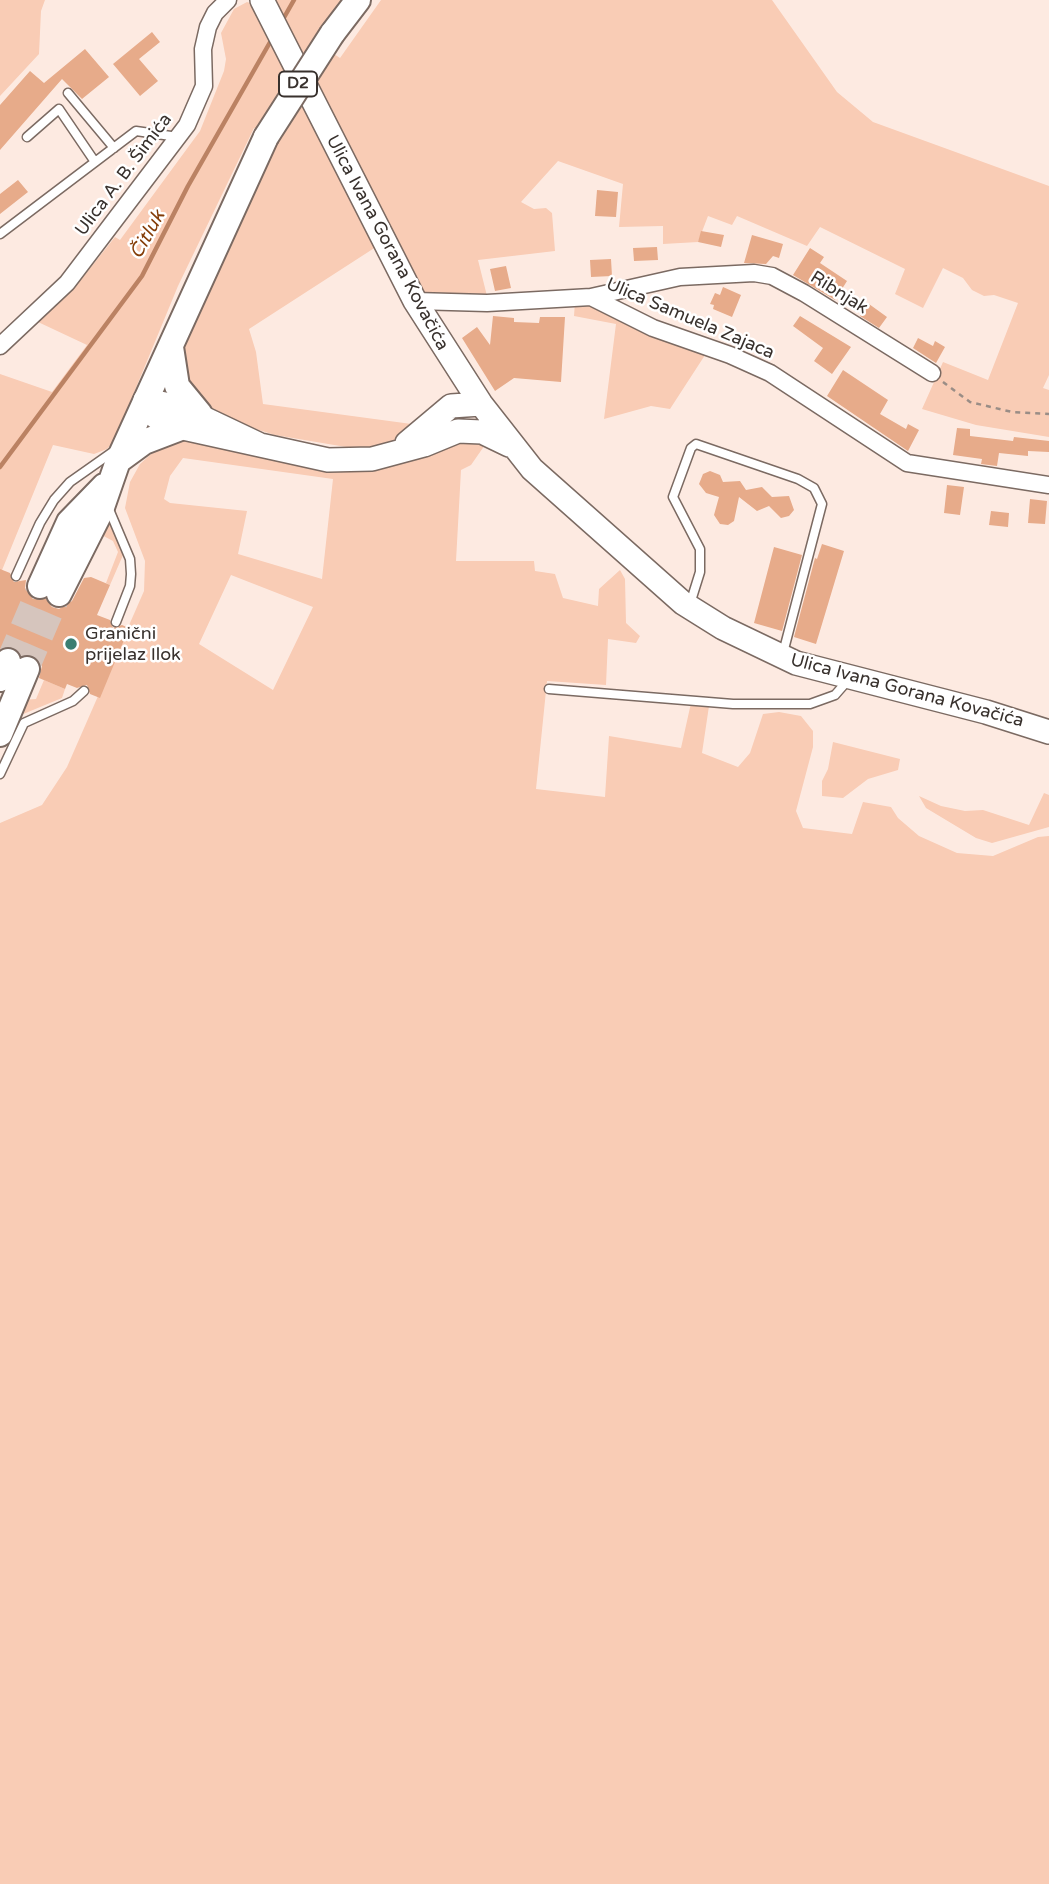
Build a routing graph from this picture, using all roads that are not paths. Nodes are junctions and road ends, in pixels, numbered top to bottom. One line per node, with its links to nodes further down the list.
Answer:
1 (228, 0): 6 (street, Ulica A. B. Šimića)
2 (262, 0): 11 (main road, Ulica Ivana Gorana Kovačića)
3 (358, 0): 13 (main road, D2, bridge)
4 (68, 93): 7 (lane)
5 (27, 137): 8 (lane)
6 (178, 137): 7 (lane); 12 (street, Ulica A. B. Šimića)
7 (114, 148): 8 (lane)
8 (95, 162): 9 (lane)
9 (0, 234)
10 (591, 297): 11 (street, Ulica Samuela Zajaca); 15 (street, Ribnjak); 26 (street, Ulica Samuela Zajaca)
11 (415, 301): 14 (main road, Ulica Ivana Gorana Kovačića)
12 (0, 346)
13 (171, 346): 16 (main road, D2); 18 (main road)
14 (445, 353): 17 (main road, Ulica Ivana Gorana Kovačića); 19 (main road)
15 (932, 373)
16 (145, 400): 18 (main road); 20 (main road); 25 (main road, D2)
17 (481, 404): 19 (main road); 21 (main road); 23 (main road, Ulica Ivana Gorana Kovačića)
18 (200, 414): 22 (main road)
19 (440, 414): 24 (main road)
20 (178, 429): 22 (main road); 25 (main road)
21 (458, 431): 23 (main road); 24 (main road)
22 (258, 444): 24 (main road)
23 (510, 446): 29 (main road, Ulica Ivana Gorana Kovačića)
24 (390, 454)
25 (118, 460): 27 (main road, D2); 27 (main road, D2); 28 (lane)
26 (1049, 485)
27 (106, 499): 30 (lane)
28 (16, 576)
29 (689, 606): 31 (main road, Ulica Ivana Gorana Kovačića); 31 (lane)
30 (116, 622)
31 (782, 656): 33 (main road, Ulica Ivana Gorana Kovačića)
32 (12, 670): 37 (main road)
33 (851, 677): 34 (lane); 36 (main road, Ulica Ivana Gorana Kovačića)
34 (549, 689)
35 (84, 691): 38 (lane)
36 (1049, 732)
37 (0, 733)
38 (0, 774)

